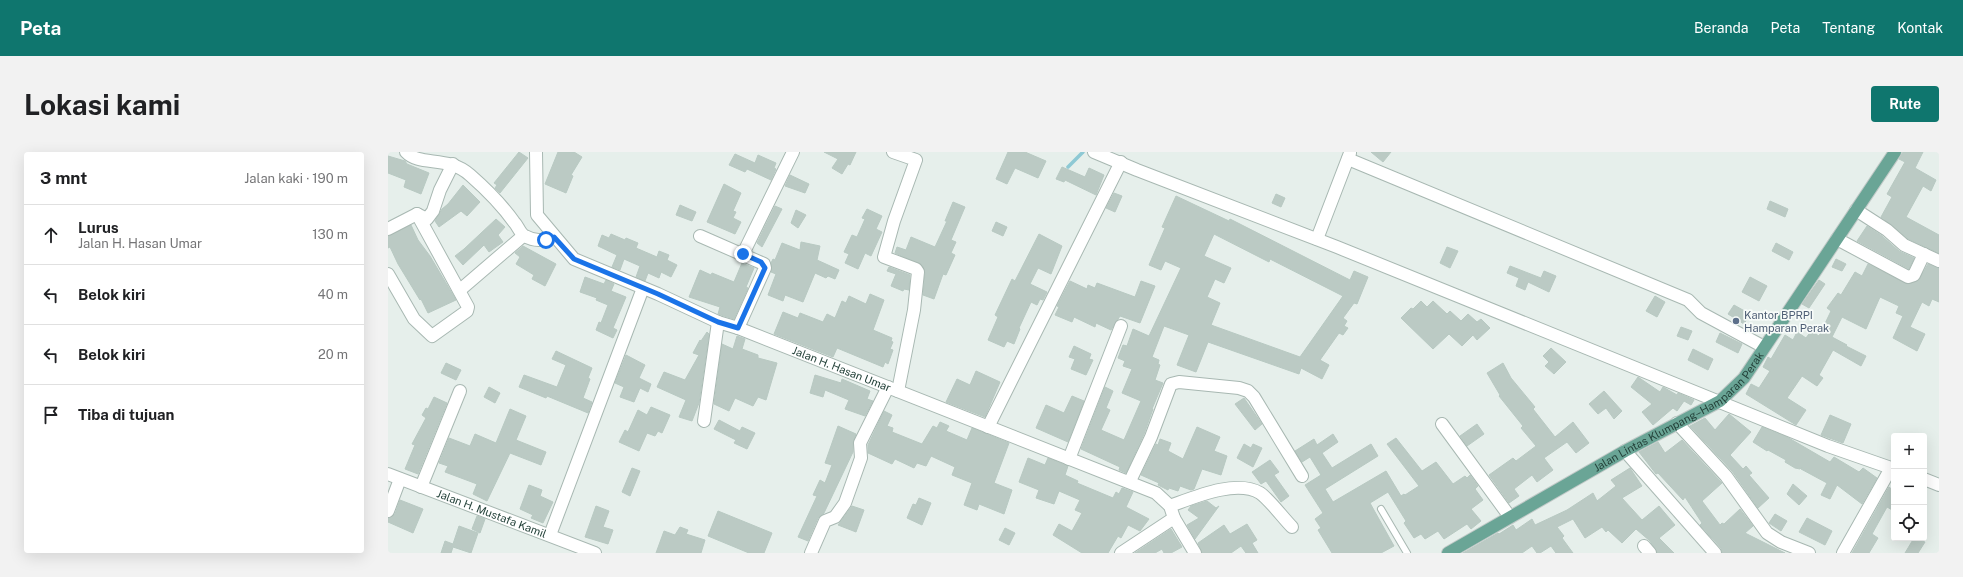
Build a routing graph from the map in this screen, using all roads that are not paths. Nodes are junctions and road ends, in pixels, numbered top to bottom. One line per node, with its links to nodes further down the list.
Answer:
1 (406, 152): 9 (street)
2 (536, 152): 15 (street, Jalan H. Hasan Umar)
3 (792, 152): 18 (street)
4 (893, 152): 28 (street)
5 (1094, 152): 8 (street)
6 (1895, 152): 10 (main road, Jalan Lintas Klumpang–Hamparan Perak)
7 (1349, 156): 16 (street); 27 (street)
8 (1121, 162): 16 (street); 34 (street)
9 (453, 164): 11 (street); 13 (street)
10 (1856, 210): 17 (main road, Jalan Lintas Klumpang–Hamparan Perak); 19 (street)
11 (416, 214): 12 (street); 23 (street)
12 (388, 229)
13 (523, 236): 15 (street); 23 (street)
14 (700, 236): 18 (street)
15 (554, 237): 22 (street, Jalan H. Hasan Umar)
16 (1317, 239): 30 (street)
17 (1837, 239): 19 (street); 27 (main road, Jalan Lintas Klumpang–Hamparan Perak)
18 (743, 254): 26 (street)
19 (1924, 254): 20 (street)
20 (1939, 261)
21 (388, 274): 23 (street)
22 (643, 288): 24 (street, Jalan H. Hasan Umar); 52 (street)
23 (460, 290)
24 (718, 322): 26 (street, Jalan H. Hasan Umar); 31 (street)
25 (1121, 326): 36 (street)
26 (738, 328): 28 (street, Jalan H. Hasan Umar)
27 (1764, 347): 30 (main road, Jalan Lintas Klumpang–Hamparan Perak)
28 (893, 389): 34 (street, Jalan H. Hasan Umar); 54 (street)
29 (460, 391): 45 (street)
30 (1720, 401): 33 (main road, Jalan Lintas Klumpang–Hamparan Perak); 37 (street)
31 (704, 421)
32 (1442, 424): 49 (street)
33 (1677, 424): 35 (main road, Jalan Lintas Klumpang–Hamparan Perak); 60 (street)
34 (988, 427): 36 (street, Jalan H. Hasan Umar)
35 (1625, 451): 49 (main road, Jalan Lintas Klumpang–Hamparan Perak); 59 (street)
36 (1069, 459): 43 (street, Jalan H. Hasan Umar)
37 (1891, 467)
38 (1892, 469): 61 (street)
39 (388, 474): 41 (street, Jalan H. Mustafa Kamil)
40 (1302, 476): 43 (street)
41 (400, 479): 45 (street, Jalan H. Mustafa Kamil); 48 (street)
42 (1927, 480): 44 (street)
43 (1130, 481): 46 (street, Jalan H. Hasan Umar)
44 (1939, 485)
45 (421, 487): 52 (street, Jalan H. Mustafa Kamil)
46 (1170, 506): 50 (street, Jalan H. Hasan Umar); 51 (street)
47 (1380, 509): 57 (lane)
48 (388, 511)
49 (1510, 517): 58 (main road, Jalan Lintas Klumpang–Hamparan Perak)
50 (1174, 518): 55 (street); 56 (street, Jalan H. Hasan Umar)
51 (1292, 527)
52 (550, 535): 53 (street, Jalan H. Mustafa Kamil)
53 (595, 553)
54 (811, 553)
55 (1121, 553)
56 (1195, 553)
57 (1407, 553)
58 (1448, 553)
59 (1715, 553)
60 (1809, 553)
61 (1843, 553)

